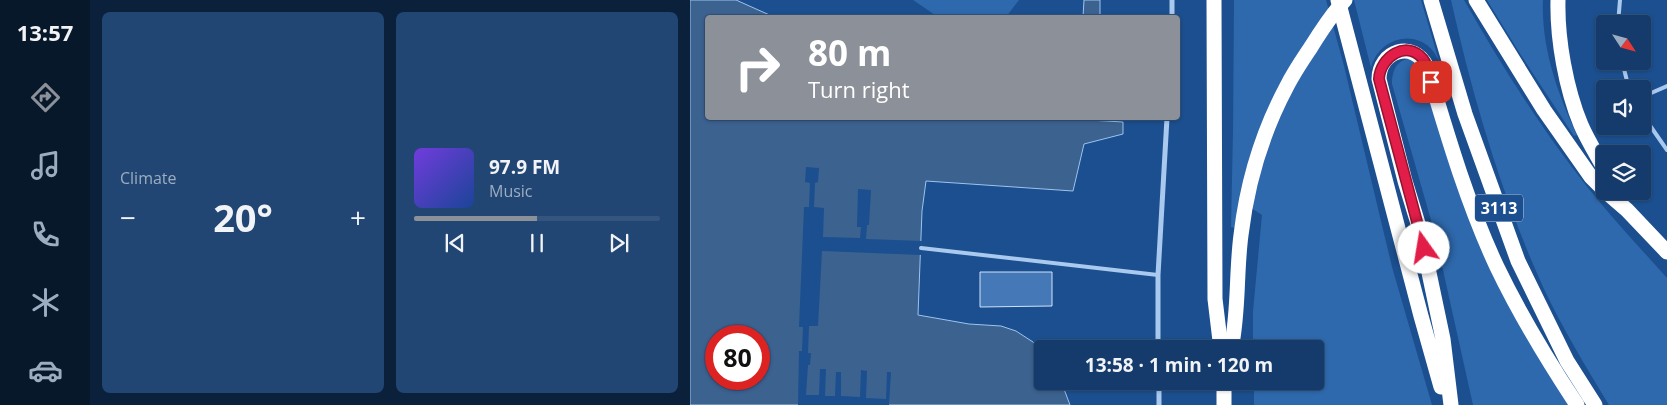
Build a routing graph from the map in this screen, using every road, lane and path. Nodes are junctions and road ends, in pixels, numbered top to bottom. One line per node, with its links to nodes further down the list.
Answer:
1 (1172, 0): 9 (street)
2 (1214, 0): 25 (highway)
3 (1338, 0): 31 (highway)
4 (1344, 0): 26 (highway, bridge)
5 (1431, 0): 34 (highway, 3113)
6 (1476, 0): 17 (highway)
7 (1558, 0): 16 (highway)
8 (1620, 0): 10 (lane)
9 (1172, 15)
10 (1619, 15)
11 (1667, 86): 12 (lane)
12 (1651, 93)
13 (1168, 120): 23 (street)
14 (1651, 127): 15 (lane)
15 (1667, 150)
16 (1596, 153)
17 (1596, 182)
18 (1615, 200): 20 (highway)
19 (1622, 200): 20 (highway)
20 (1627, 210): 22 (highway)
21 (921, 248): 23 (lane)
22 (1667, 252)
23 (1158, 275): 24 (street)
24 (1158, 340)
25 (1220, 340)
26 (1233, 340)
27 (1159, 390): 29 (street)
28 (1224, 390): 30 (highway)
29 (1159, 405)
30 (1224, 405)
31 (1447, 405)
32 (1452, 405): 33 (highway)
33 (1578, 405)
34 (1595, 405)

